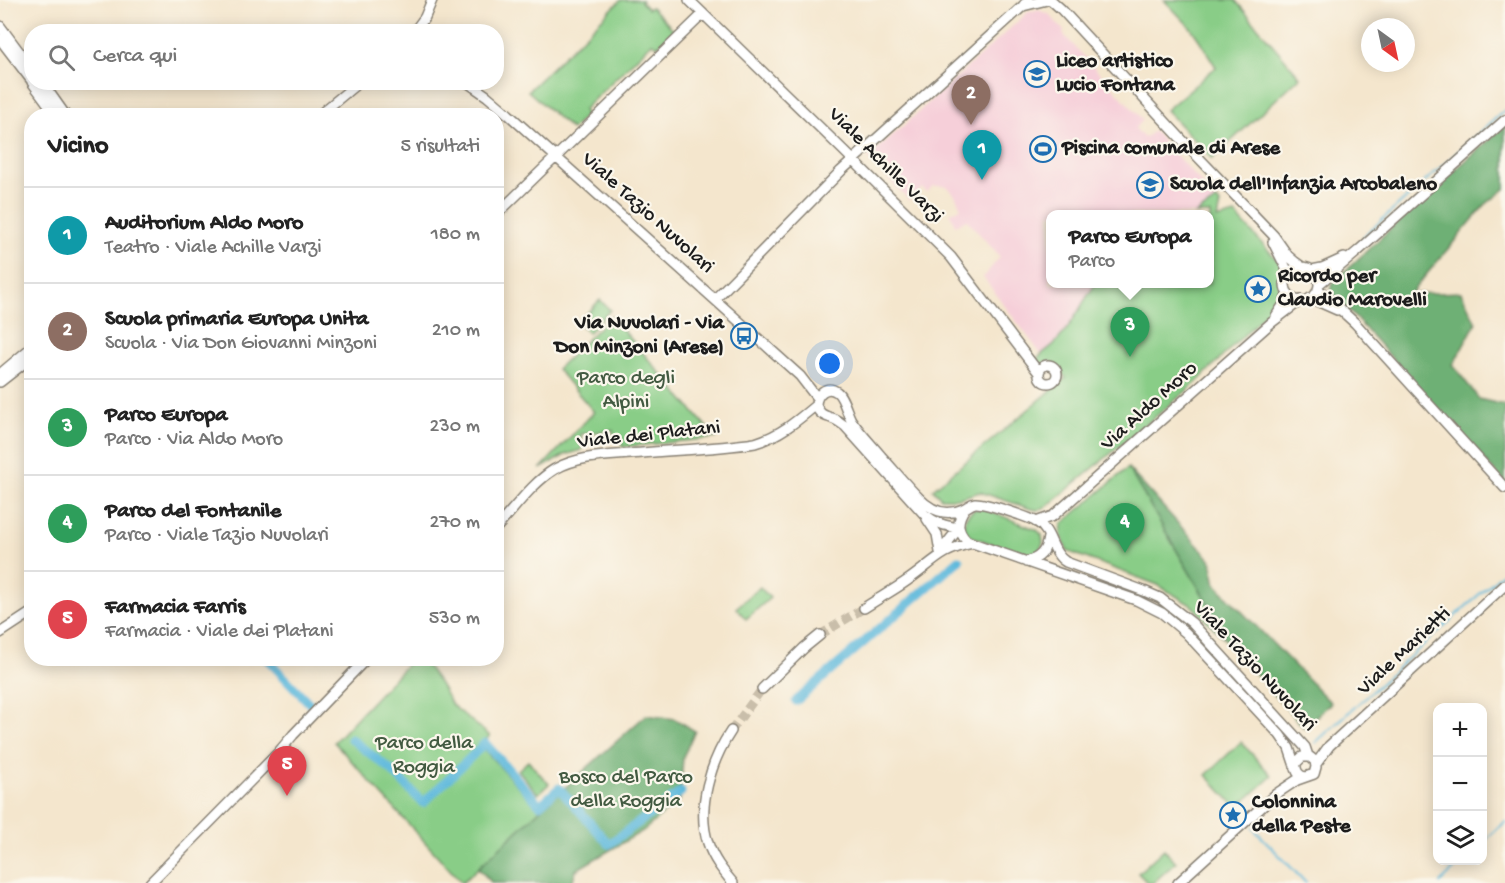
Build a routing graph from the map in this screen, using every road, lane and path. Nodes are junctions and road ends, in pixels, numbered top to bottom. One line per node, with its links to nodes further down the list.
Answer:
1 (432, 0): 6 (street)
2 (689, 0): 5 (street, Viale Achille Varzi)
3 (1046, 0): 4 (street); 26 (street)
4 (1025, 3): 24 (street)
5 (704, 14): 23 (street); 24 (street, Viale Achille Varzi)
6 (425, 17): 7 (street); 8 (street)
7 (420, 24)
8 (425, 24)
9 (0, 26): 11 (street)
10 (0, 39): 12 (street)
11 (24, 58)
12 (24, 71)
13 (38, 90): 17 (street)
14 (48, 90): 18 (street)
15 (349, 90): 19 (street)
16 (478, 90): 20 (street, Viale Tazio Nuvolari)
17 (51, 108)
18 (60, 108)
19 (328, 108)
20 (501, 108)
21 (504, 111): 23 (street, Viale Tazio Nuvolari)
22 (1505, 120): 27 (street)
23 (557, 158): 25 (street); 32 (street, Viale Tazio Nuvolari)
24 (853, 160): 32 (street); 38 (street, Viale Achille Varzi)
25 (504, 208)
26 (1263, 225): 28 (street); 29 (street)
27 (1368, 242): 28 (street); 30 (street)
28 (1307, 268): 29 (street); 30 (street)
29 (1288, 276): 31 (street)
30 (1318, 286): 33 (street); 34 (street)
31 (1288, 292): 33 (street); 35 (street, Via Aldo Moro)
32 (715, 299): 40 (street, Viale Tazio Nuvolari)
33 (1305, 299): 34 (street); 35 (street, Via Aldo Moro)
34 (1342, 312): 47 (street)
35 (1271, 323): 50 (street, Via Aldo Moro)
36 (24, 354): 39 (street)
37 (24, 363): 41 (street)
38 (1039, 373)
39 (0, 374)
40 (800, 376): 42 (street, Viale Tazio Nuvolari); 43 (street, Viale Tazio Nuvolari)
41 (0, 382)
42 (825, 390): 43 (street); 44 (street)
43 (816, 402): 45 (street); 46 (street, Viale dei Platani)
44 (843, 404): 45 (street); 48 (street, Viale Tazio Nuvolari)
45 (826, 416): 46 (street, Viale dei Platani); 49 (street, Viale Tazio Nuvolari)
46 (791, 425): 51 (street, Viale dei Platani)
47 (1505, 488)
48 (965, 508): 52 (street, Viale Tazio Nuvolari); 53 (street)
49 (924, 514): 53 (street, Viale Tazio Nuvolari); 56 (street)
50 (1053, 516): 52 (street, Via Aldo Moro); 54 (street, Via Aldo Moro)
51 (504, 519)
52 (1036, 522): 54 (street, Viale Tazio Nuvolari)
53 (958, 528): 55 (street, Viale Tazio Nuvolari); 56 (street)
54 (1047, 534): 58 (street); 67 (street, Viale Tazio Nuvolari)
55 (973, 543): 57 (street); 58 (street, Viale Tazio Nuvolari)
56 (940, 552): 57 (street)
57 (933, 560): 60 (street)
58 (1026, 562): 68 (street, Viale Tazio Nuvolari)
59 (1505, 585): 67 (street, Viale Marietti)
60 (864, 608)
61 (24, 617): 62 (street)
62 (0, 633)
63 (820, 636): 65 (street)
64 (359, 666): 71 (street)
65 (762, 689)
66 (731, 731): 72 (street)
67 (1311, 759): 68 (street); 69 (street)
68 (1295, 767): 69 (street); 70 (street)
69 (1304, 777): 70 (street)
70 (1276, 794): 73 (street)
71 (150, 883)
72 (733, 883)
73 (1178, 883)

